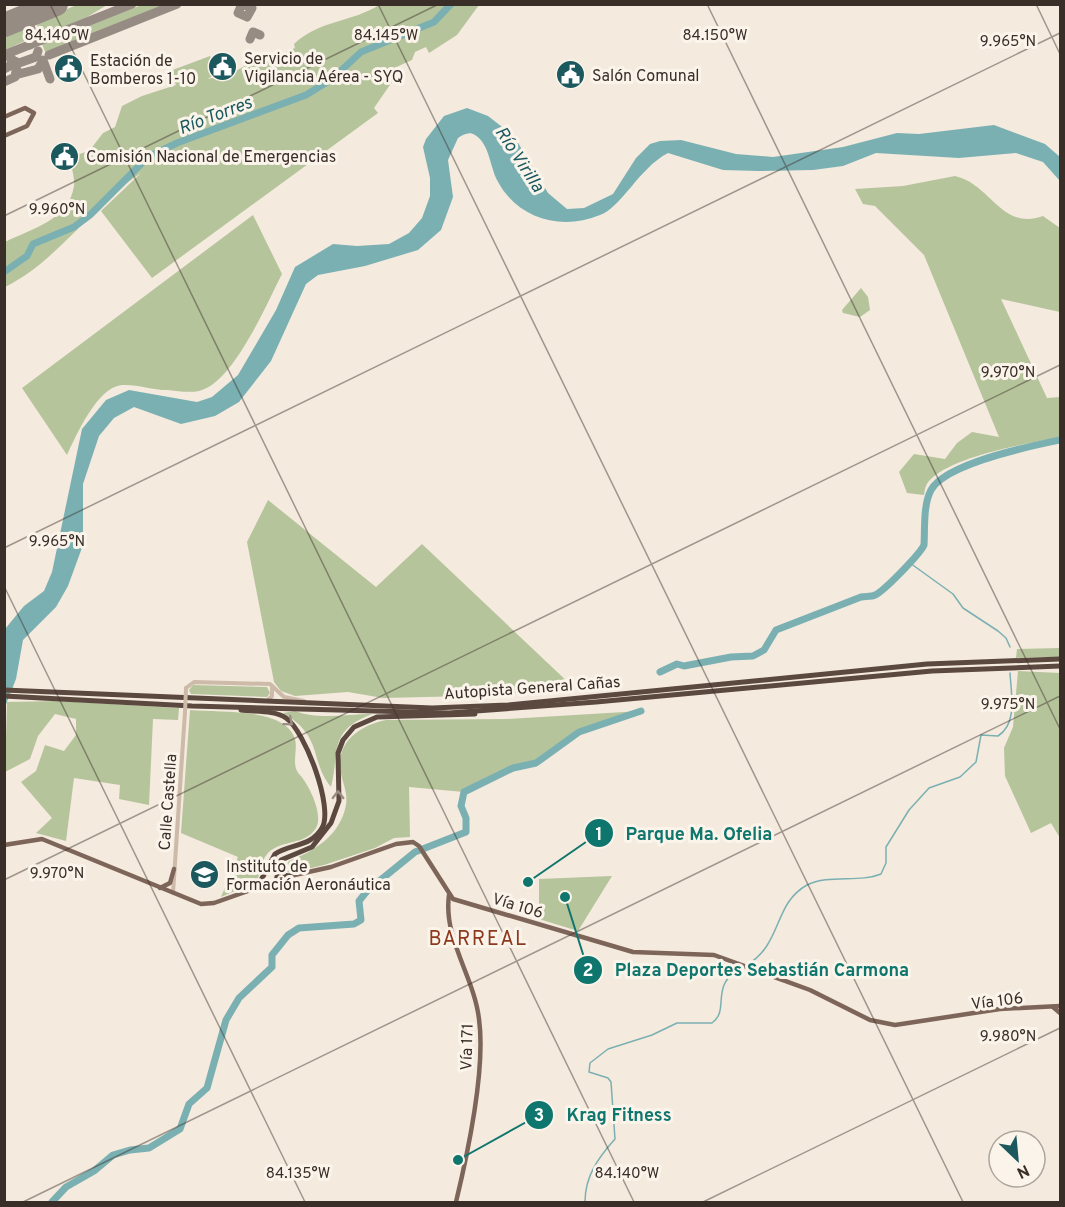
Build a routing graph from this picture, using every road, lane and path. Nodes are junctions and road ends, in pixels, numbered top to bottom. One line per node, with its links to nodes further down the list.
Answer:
1 (4, 117): 2 (main road)
2 (4, 136)
3 (1060, 659): 10 (highway, Autopista General Cañas)
4 (1060, 667): 12 (highway, Autopista General Cañas)
5 (272, 685): 9 (street); 10 (street); 15 (street, Calle Castella, bridge)
6 (4, 690): 7 (highway, Autopista General Cañas)
7 (33, 694): 8 (highway, Autopista General Cañas); 9 (highway, Autopista General Cañas); 11 (highway, Autopista General Cañas)
8 (4, 696)
9 (253, 701): 10 (highway, Autopista General Cañas)
10 (328, 704)
11 (192, 706): 12 (highway, Autopista General Cañas); 16 (highway, one-way to 16)
12 (513, 709): 14 (highway, one-way to 12)
13 (4, 845): 19 (main road)
14 (278, 866): 17 (highway); 18 (highway)
15 (174, 868): 19 (main road); 21 (street, Calle Castella)
16 (267, 868): 18 (highway); 20 (highway)
17 (290, 876): 18 (main road); 22 (main road)
18 (275, 881): 20 (main road)
19 (159, 888): 21 (main road)
20 (249, 890): 21 (main road)
21 (173, 894)
22 (449, 895): 24 (main road, Vía 106); 26 (main road, Vía 171)
23 (1060, 1006): 24 (main road, Vía 106)
24 (1053, 1007): 25 (main road)
25 (1060, 1013)
26 (456, 1203)

